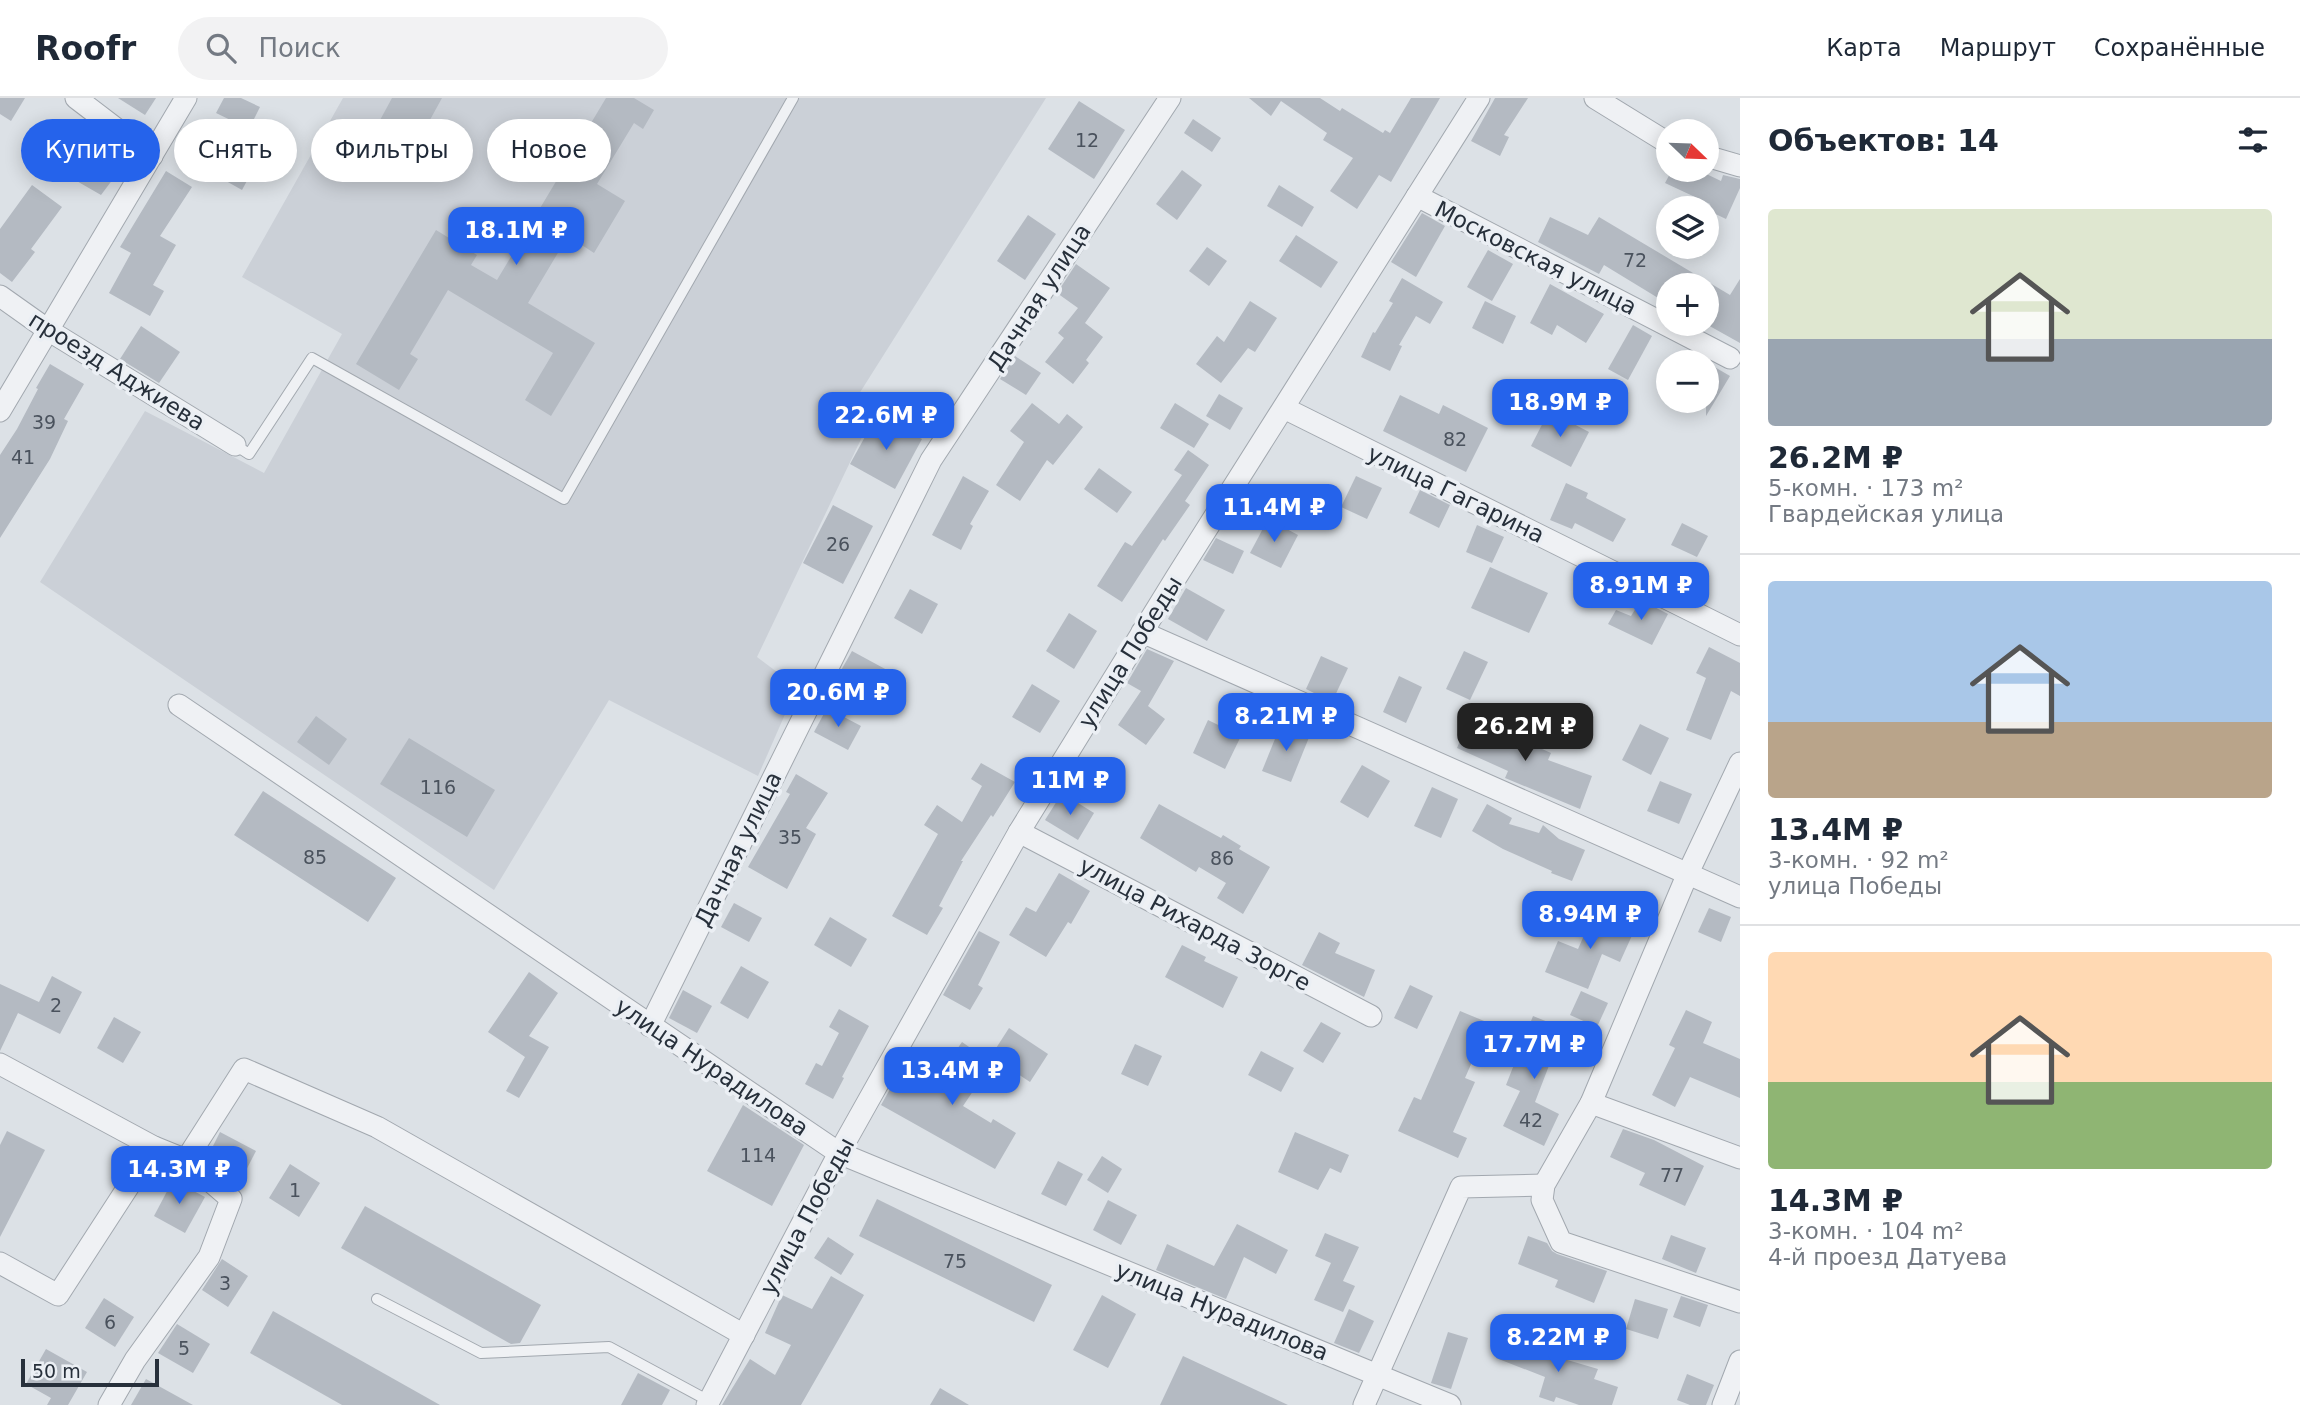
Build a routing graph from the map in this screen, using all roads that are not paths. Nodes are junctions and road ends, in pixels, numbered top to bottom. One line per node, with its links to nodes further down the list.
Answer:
1 (76, 98): 7 (street)
2 (186, 98): 9 (street)
3 (793, 98): 19 (lane)
4 (1170, 98): 28 (street, Дачная улица)
5 (1479, 98): 13 (street, улица Победы)
6 (1595, 98): 8 (street)
7 (104, 119)
8 (1656, 135)
9 (160, 142)
10 (1719, 160): 11 (street)
11 (1740, 166)
12 (136, 182): 15 (street)
13 (1417, 196): 16 (street, Московская улица); 17 (street, улица Победы)
14 (0, 296): 15 (street, проезд Аджиева)
15 (48, 330): 18 (street); 19 (street, проезд Аджиева)
16 (1730, 358)
17 (1284, 408): 20 (street, улица Победы); 21 (street, улица Гагарина)
18 (0, 411)
19 (235, 445)
20 (1142, 632): 24 (street, улица Победы); 25 (street)
21 (1740, 635)
22 (178, 705): 28 (street, улица Нурадилова)
23 (1740, 763): 25 (street)
24 (1019, 832): 27 (street, улица Рихарда Зорге); 32 (street, улица Победы)
25 (1688, 873): 26 (street); 30 (street)
26 (1740, 897)
27 (1371, 1016)
28 (650, 1026): 32 (street, улица Нурадилова)
29 (0, 1064): 31 (street)
30 (1591, 1103): 33 (street); 35 (street)
31 (153, 1147): 34 (street); 36 (street)
32 (839, 1153): 39 (street, улица Победы); 41 (street, улица Нурадилова)
33 (1740, 1158)
34 (186, 1160): 39 (street); 43 (street)
35 (1545, 1185): 38 (street); 41 (street)
36 (0, 1263)
37 (377, 1299): 42 (lane)
38 (1740, 1302)
39 (744, 1335): 42 (street, улица Победы)
40 (1740, 1361): 46 (street)
41 (1376, 1375): 44 (street); 45 (street, улица Нурадилова)
42 (708, 1403)
43 (108, 1405)
44 (1364, 1405)
45 (1450, 1405)
46 (1723, 1405)

